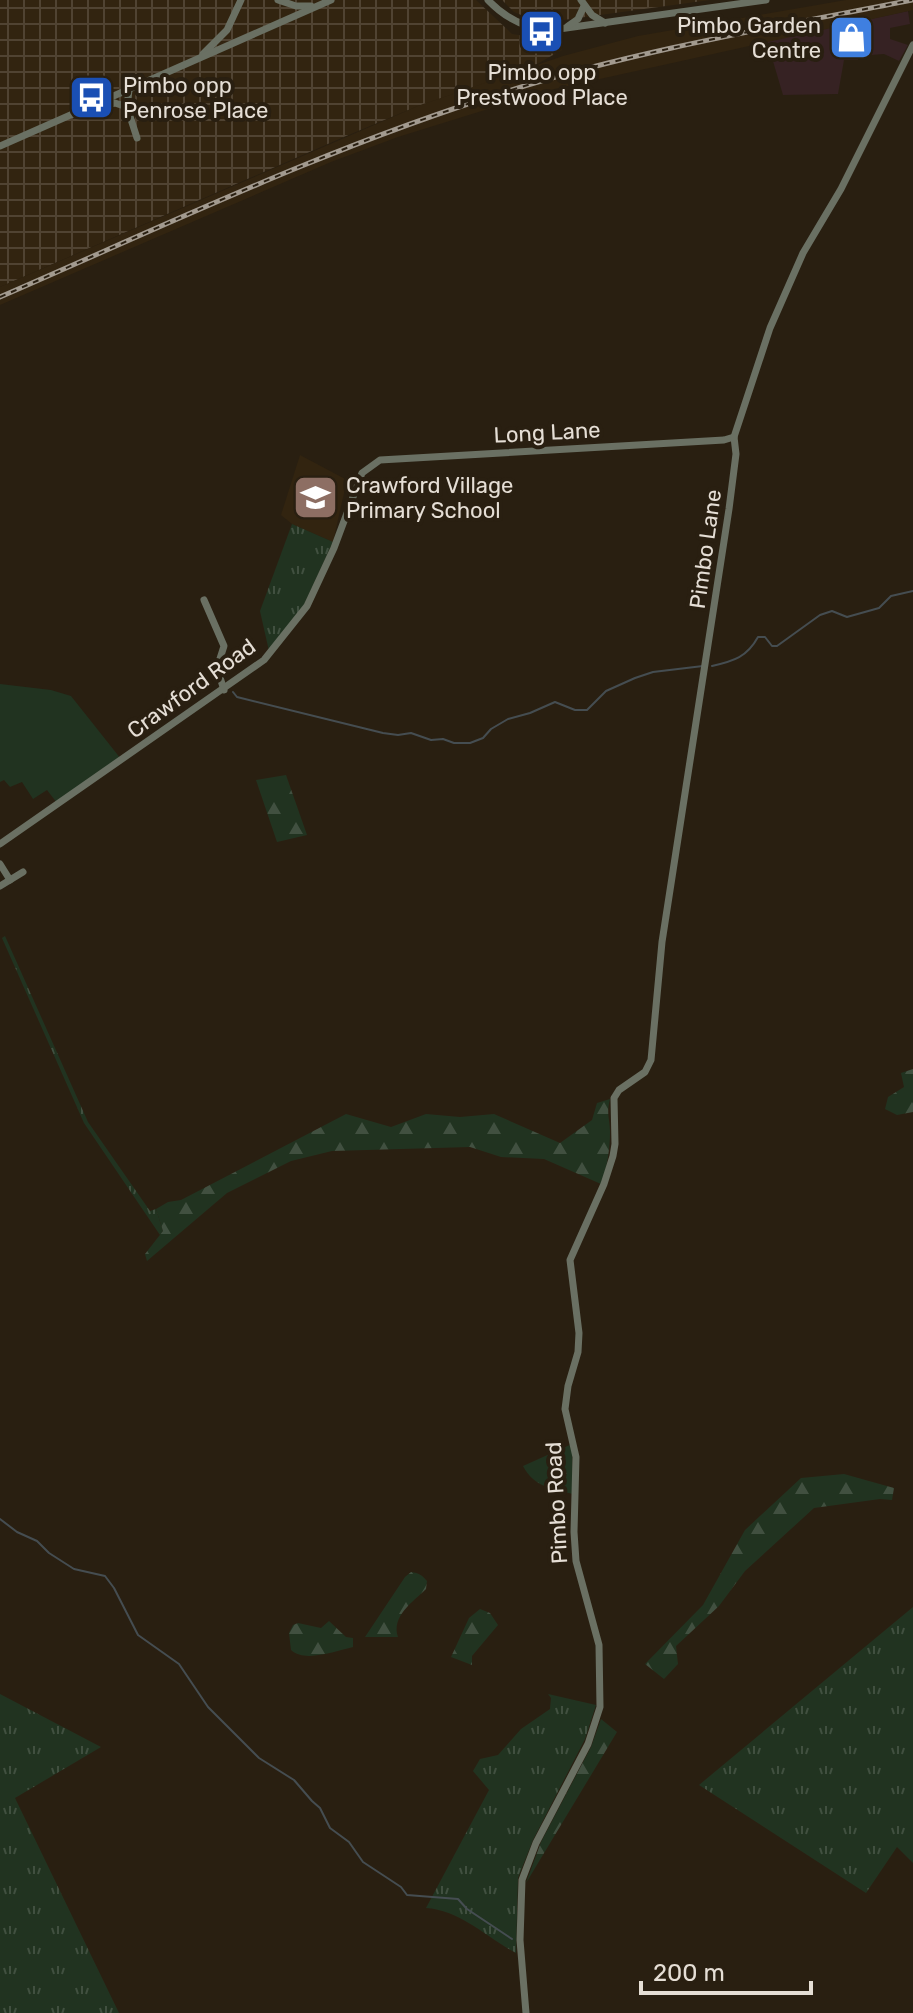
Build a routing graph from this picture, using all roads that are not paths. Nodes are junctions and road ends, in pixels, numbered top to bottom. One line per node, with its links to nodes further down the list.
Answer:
1 (241, 0): 13 (street)
2 (278, 0): 8 (street)
3 (331, 0): 8 (street)
4 (488, 0): 11 (street)
5 (737, 0): 9 (street)
6 (766, 0): 9 (street)
7 (583, 3): 10 (street); 11 (street)
8 (318, 6): 13 (street)
9 (716, 7): 10 (street)
10 (605, 23): 11 (street)
11 (562, 29)
12 (913, 45): 19 (street, Pimbo Lane)
13 (195, 60): 14 (street)
14 (129, 90): 15 (street); 16 (street)
15 (89, 107): 16 (street); 18 (street)
16 (127, 107): 17 (street)
17 (137, 138)
18 (0, 146)
19 (734, 437): 20 (street, Long Lane); 28 (street, Pimbo Lane)
20 (366, 469): 22 (street, Crawford Road)
21 (204, 600): 22 (street)
22 (224, 690): 23 (street, Crawford Road)
23 (0, 844)
24 (0, 864): 26 (street)
25 (23, 872): 26 (street)
26 (10, 880): 27 (street)
27 (0, 886)
28 (626, 1084): 29 (street, Pimbo Road)
29 (526, 2013)

